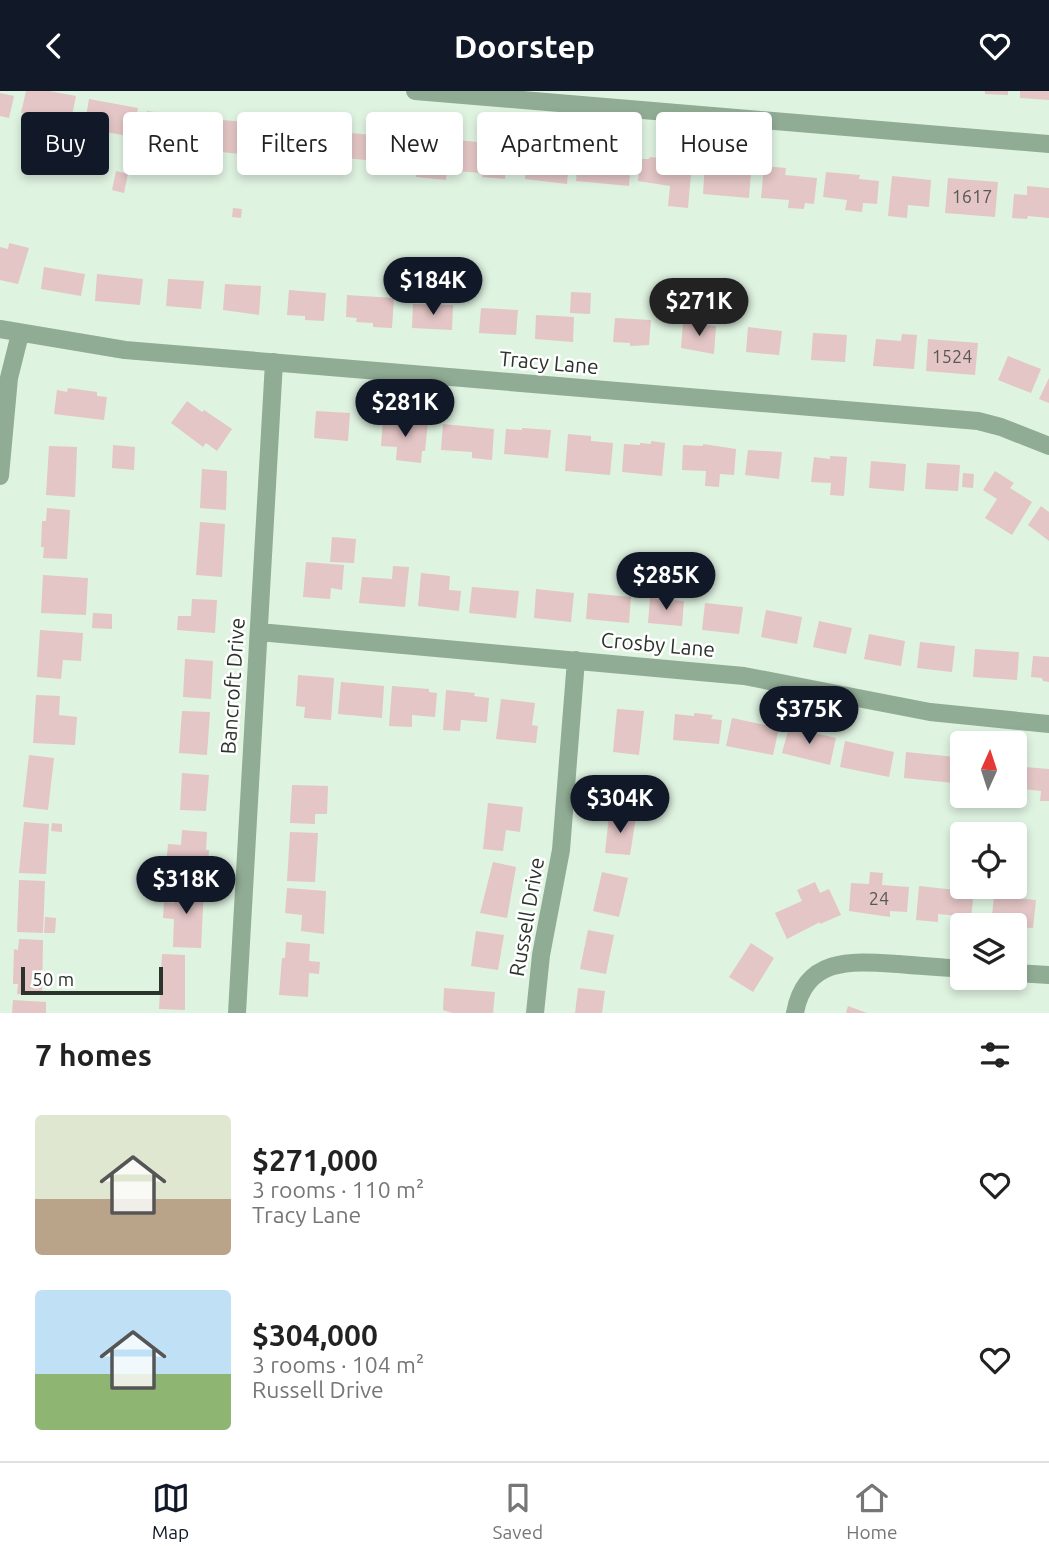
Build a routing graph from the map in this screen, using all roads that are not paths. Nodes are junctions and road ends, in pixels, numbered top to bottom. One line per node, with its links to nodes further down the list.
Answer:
1 (415, 91): 2 (street)
2 (1049, 144)
3 (0, 330): 4 (street, Tracy Lane)
4 (20, 334): 5 (street, Tracy Lane); 7 (street)
5 (274, 362): 6 (street, Tracy Lane); 8 (street, Bancroft Drive)
6 (1049, 446)
7 (0, 476)
8 (259, 632): 9 (street, Crosby Lane); 14 (street, Bancroft Drive)
9 (576, 660): 10 (street, Crosby Lane); 15 (street, Russell Drive)
10 (1049, 724)
11 (950, 968): 16 (street)
12 (1027, 974): 13 (street)
13 (1049, 975)
14 (237, 1013)
15 (535, 1013)
16 (794, 1013)

